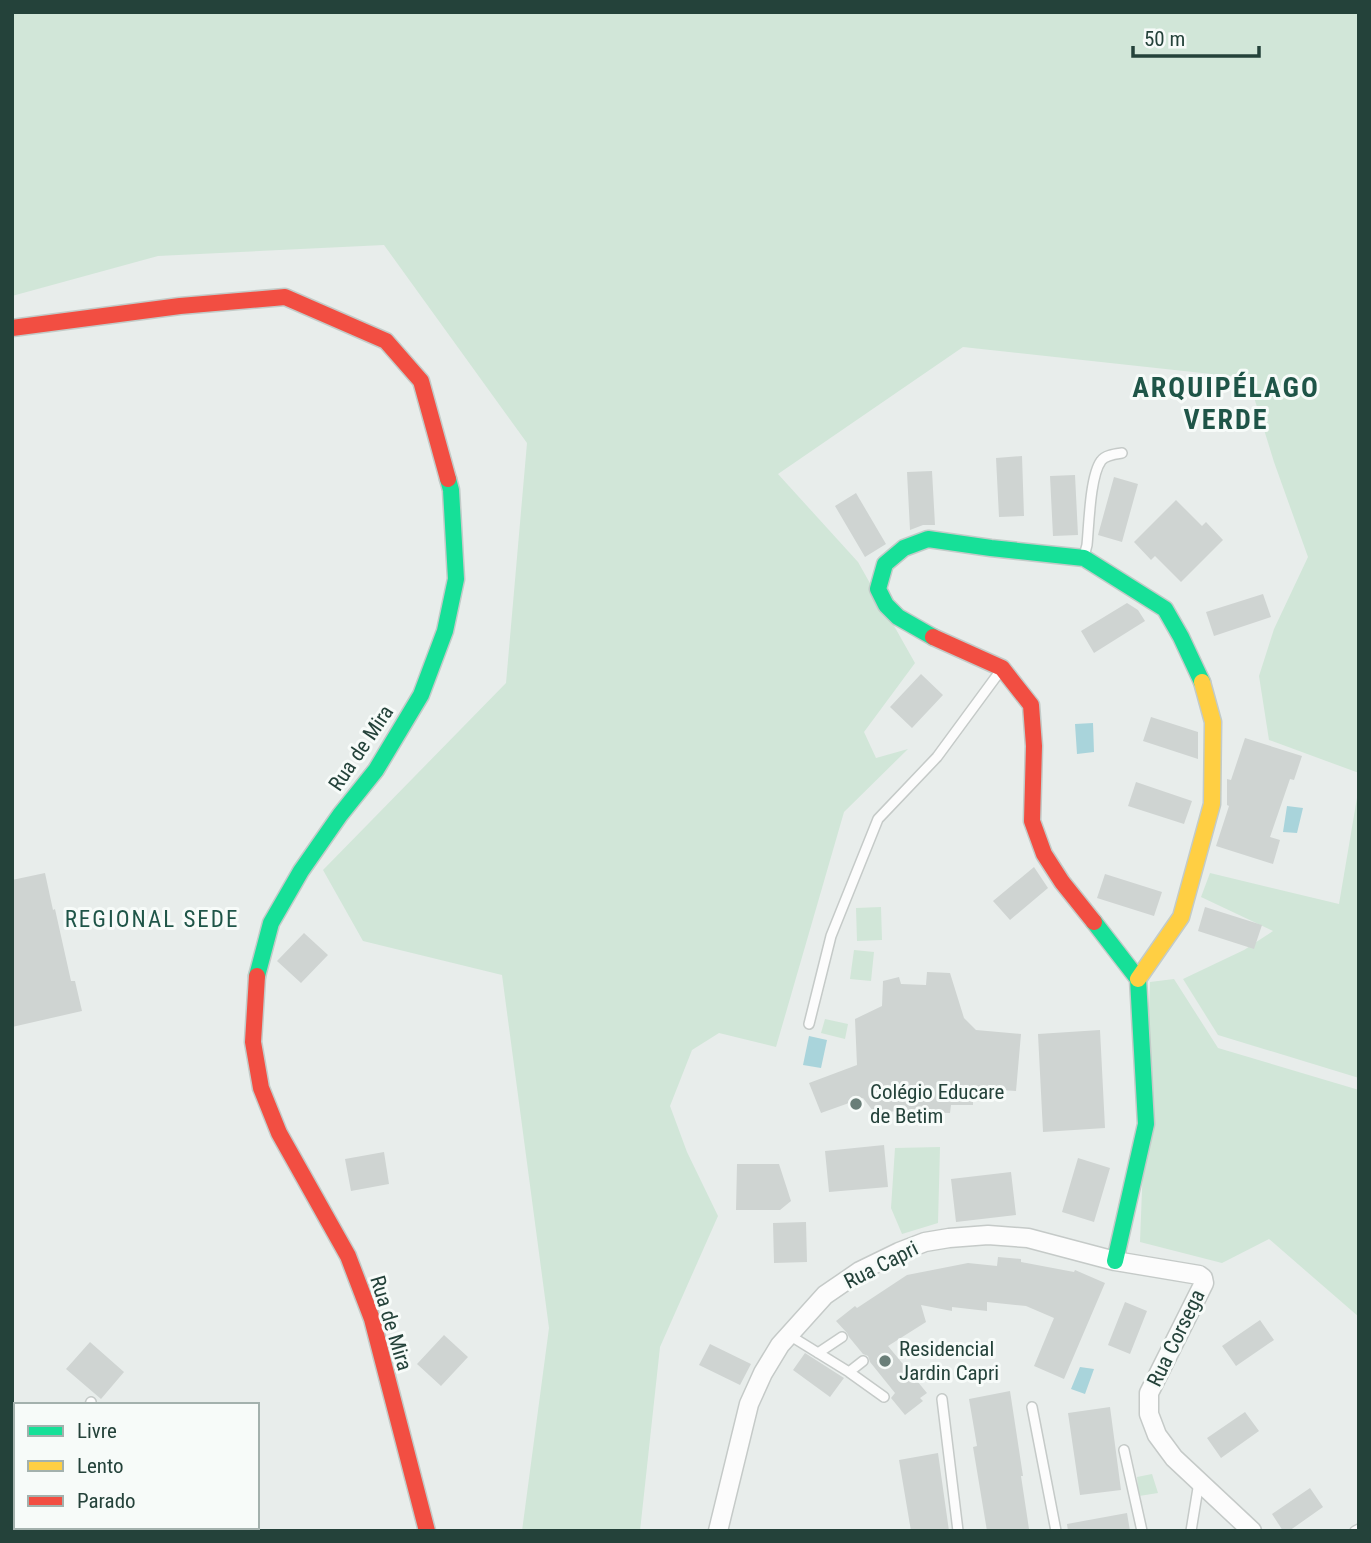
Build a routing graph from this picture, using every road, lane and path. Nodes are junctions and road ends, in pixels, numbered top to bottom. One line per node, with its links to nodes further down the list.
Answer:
1 (12, 328): 19 (street, Rua de Mira)
2 (1122, 453): 3 (lane)
3 (1084, 558): 4 (street); 5 (street)
4 (1002, 668): 5 (street); 6 (lane)
5 (1138, 979): 7 (street)
6 (809, 1024)
7 (1115, 1261): 8 (street, Rua Capri); 9 (street, Rua Capri)
8 (1199, 1275): 18 (street, Rua Corsega)
9 (789, 1335): 11 (lane); 20 (street, Rua Capri)
10 (842, 1337): 11 (lane)
11 (818, 1353): 13 (lane)
12 (863, 1361): 13 (lane)
13 (849, 1372): 14 (lane)
14 (884, 1397)
15 (942, 1398): 21 (lane)
16 (1032, 1407): 22 (lane)
17 (1124, 1450): 23 (lane)
18 (1199, 1482): 24 (lane); 25 (street, Rua Corsega)
19 (427, 1531)
20 (718, 1531)
21 (958, 1531)
22 (1056, 1531)
23 (1142, 1531)
24 (1191, 1531)
25 (1252, 1531)

